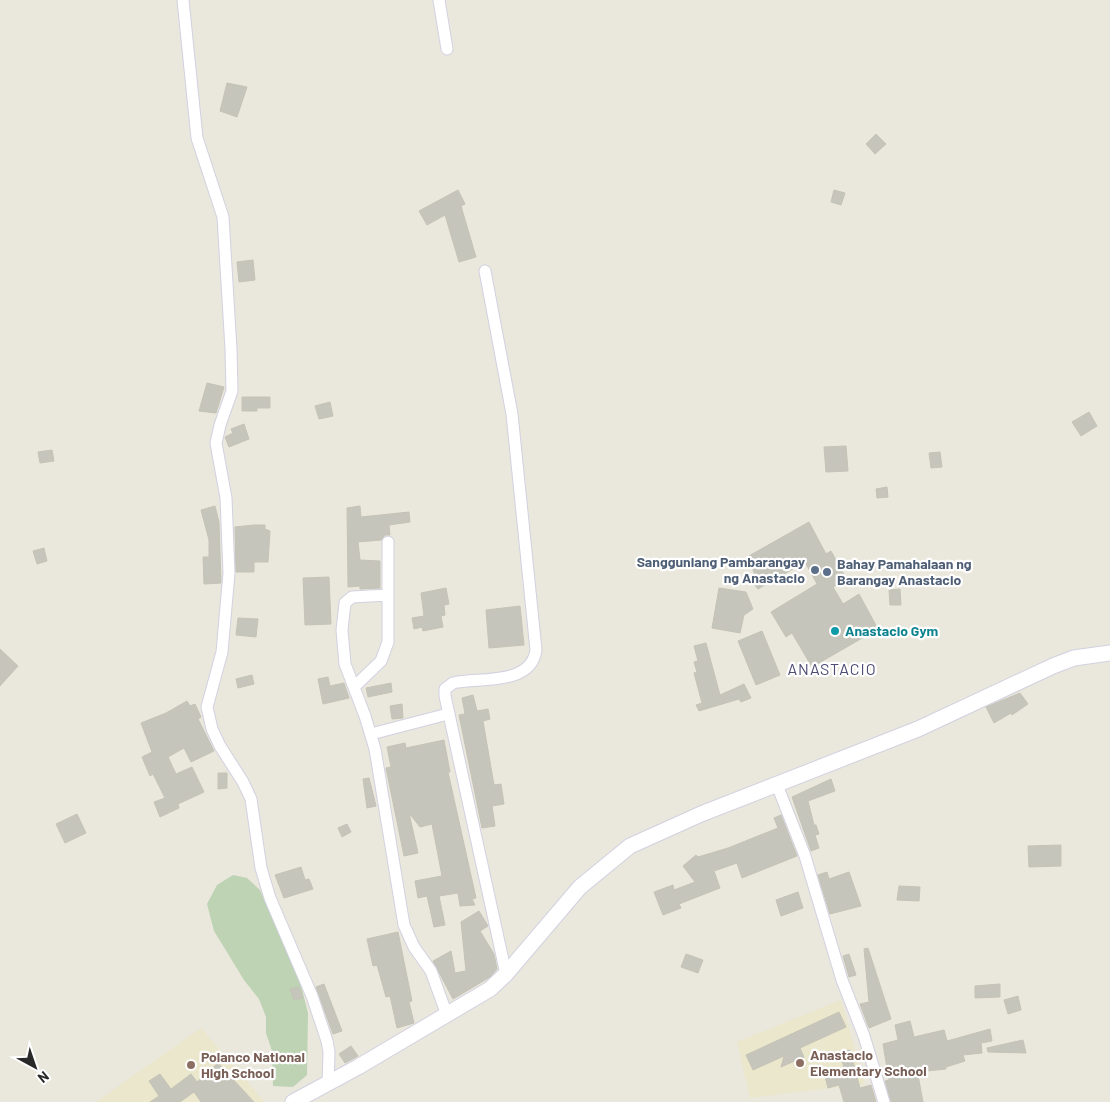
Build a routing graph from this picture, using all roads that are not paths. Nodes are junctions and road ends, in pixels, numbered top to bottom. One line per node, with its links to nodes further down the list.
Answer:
1 (183, 0): 14 (street)
2 (439, 0): 3 (street)
3 (447, 49)
4 (485, 271): 9 (street)
5 (388, 542): 6 (street)
6 (388, 595): 8 (street); 8 (street)
7 (1110, 653): 11 (street)
8 (354, 687): 10 (street)
9 (448, 714): 10 (street); 12 (street)
10 (371, 734): 13 (street)
11 (777, 785): 12 (street); 16 (street)
12 (506, 974): 13 (street)
13 (447, 1015): 14 (street)
14 (328, 1084): 15 (street)
15 (293, 1102)
16 (884, 1102)

